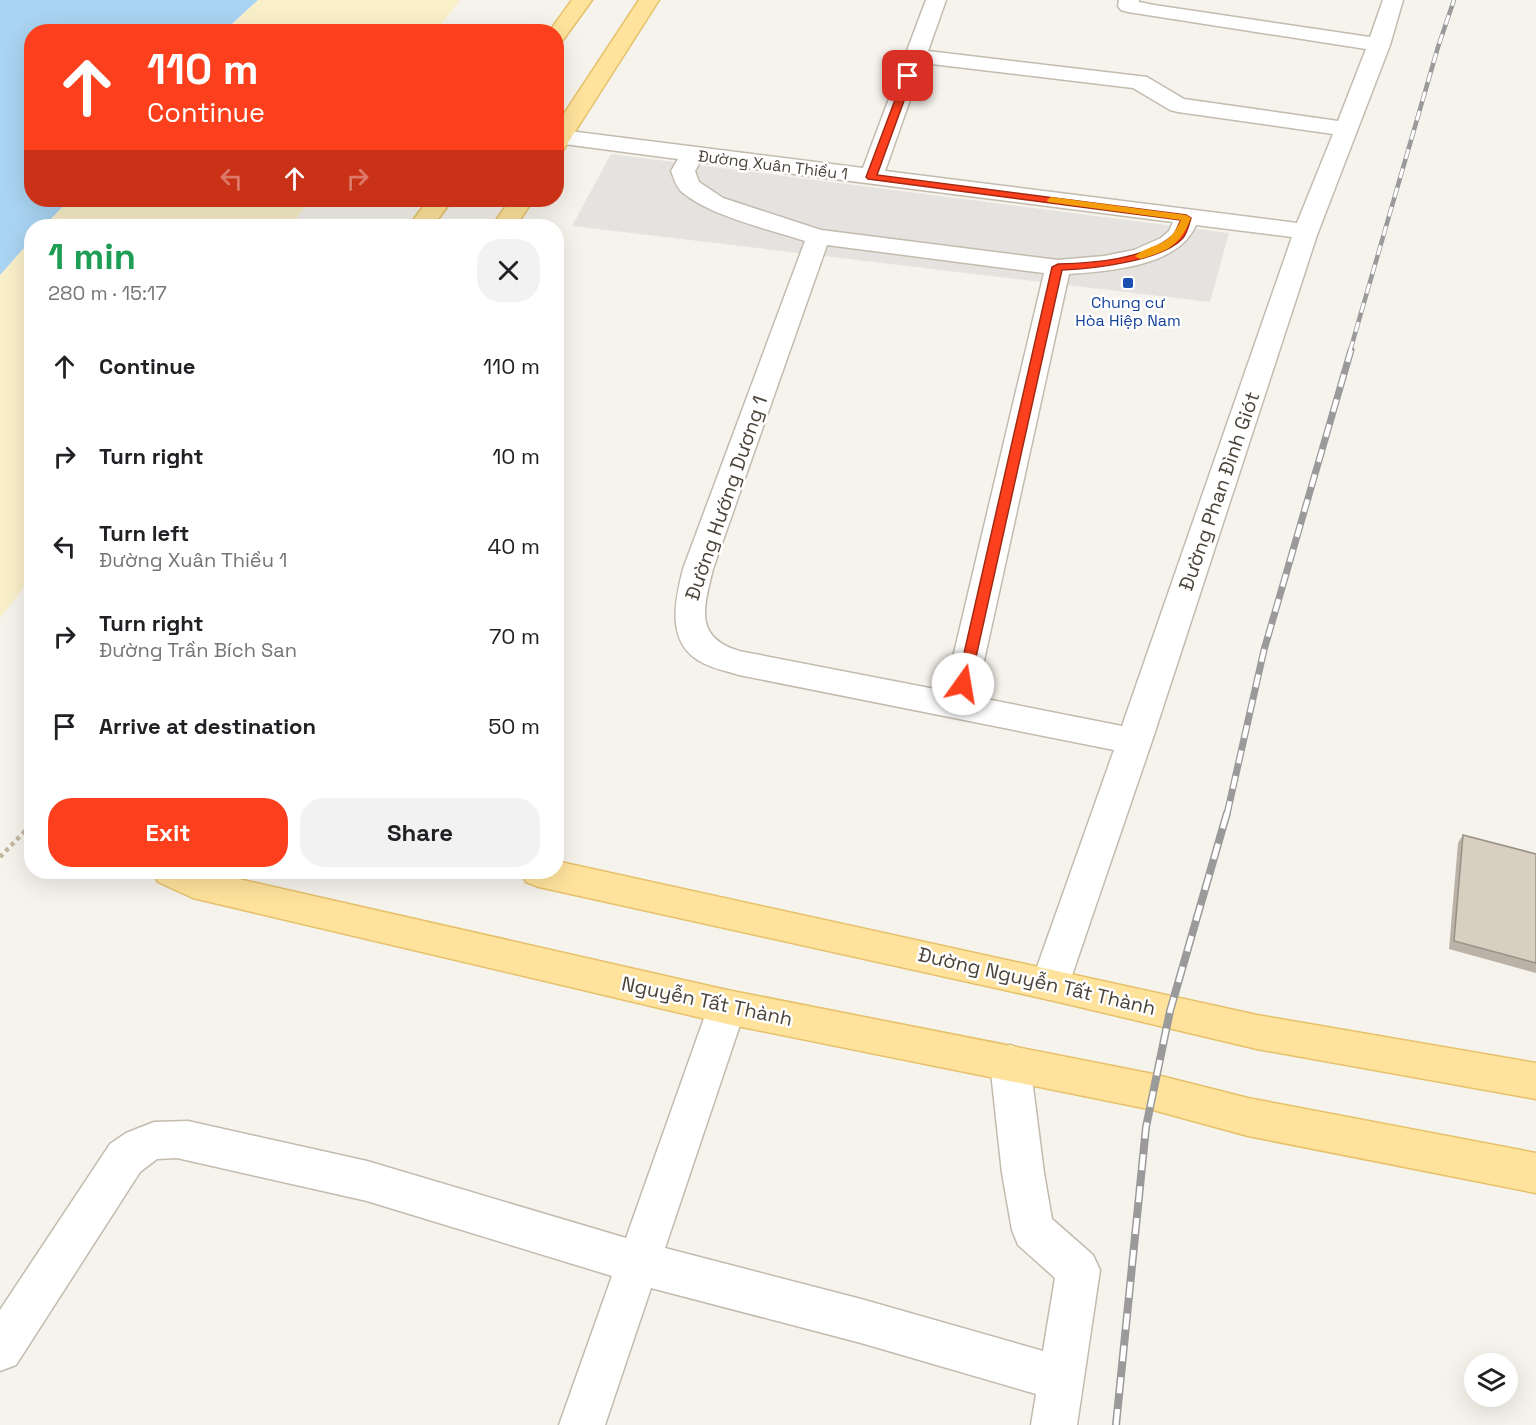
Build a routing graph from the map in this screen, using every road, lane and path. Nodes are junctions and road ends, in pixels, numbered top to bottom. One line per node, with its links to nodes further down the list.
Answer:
1 (649, 0): 10 (main road)
2 (936, 0): 8 (street)
3 (1129, 0): 7 (street)
4 (1393, 0): 7 (street, Đường Phan Đình Giót)
5 (580, 2): 6 (main road)
6 (564, 25)
7 (1380, 45): 9 (street, Đường Phan Đình Giót)
8 (916, 56): 9 (street); 13 (street)
9 (1346, 129): 15 (street, Đường Phan Đình Giót)
10 (564, 130)
11 (564, 140): 12 (street, Đường Xuân Thiều 1)
12 (692, 154): 13 (street, Đường Xuân Thiều 1); 16 (street)
13 (871, 177): 14 (street, Đường Xuân Thiều 1)
14 (1186, 218): 15 (street, Đường Xuân Thiều 1); 17 (street)
15 (1306, 232): 19 (street, Đường Phan Đình Giót)
16 (818, 237): 17 (street); 18 (street, Đường Hướng Dương 1)
17 (1058, 267): 18 (street)
18 (958, 706): 19 (street, Đường Hướng Dương 1)
19 (1135, 741): 24 (street, Đường Phan Đình Giót)
20 (24, 832): 21 (path)
21 (0, 857)
22 (564, 877): 24 (main road, Đường Nguyễn Tất Thành)
23 (185, 879): 25 (main road, Nguyễn Tất Thành)
24 (1050, 984): 27 (main road, Đường Nguyễn Tất Thành)
25 (728, 1007): 26 (main road, Nguyễn Tất Thành); 29 (street)
26 (1010, 1063): 28 (main road, Nguyễn Tất Thành); 31 (street)
27 (1536, 1081)
28 (1536, 1173)
29 (639, 1263): 30 (street); 31 (street); 32 (street)
30 (0, 1349)
31 (1061, 1379): 33 (street)
32 (582, 1425)
33 (1054, 1425)

